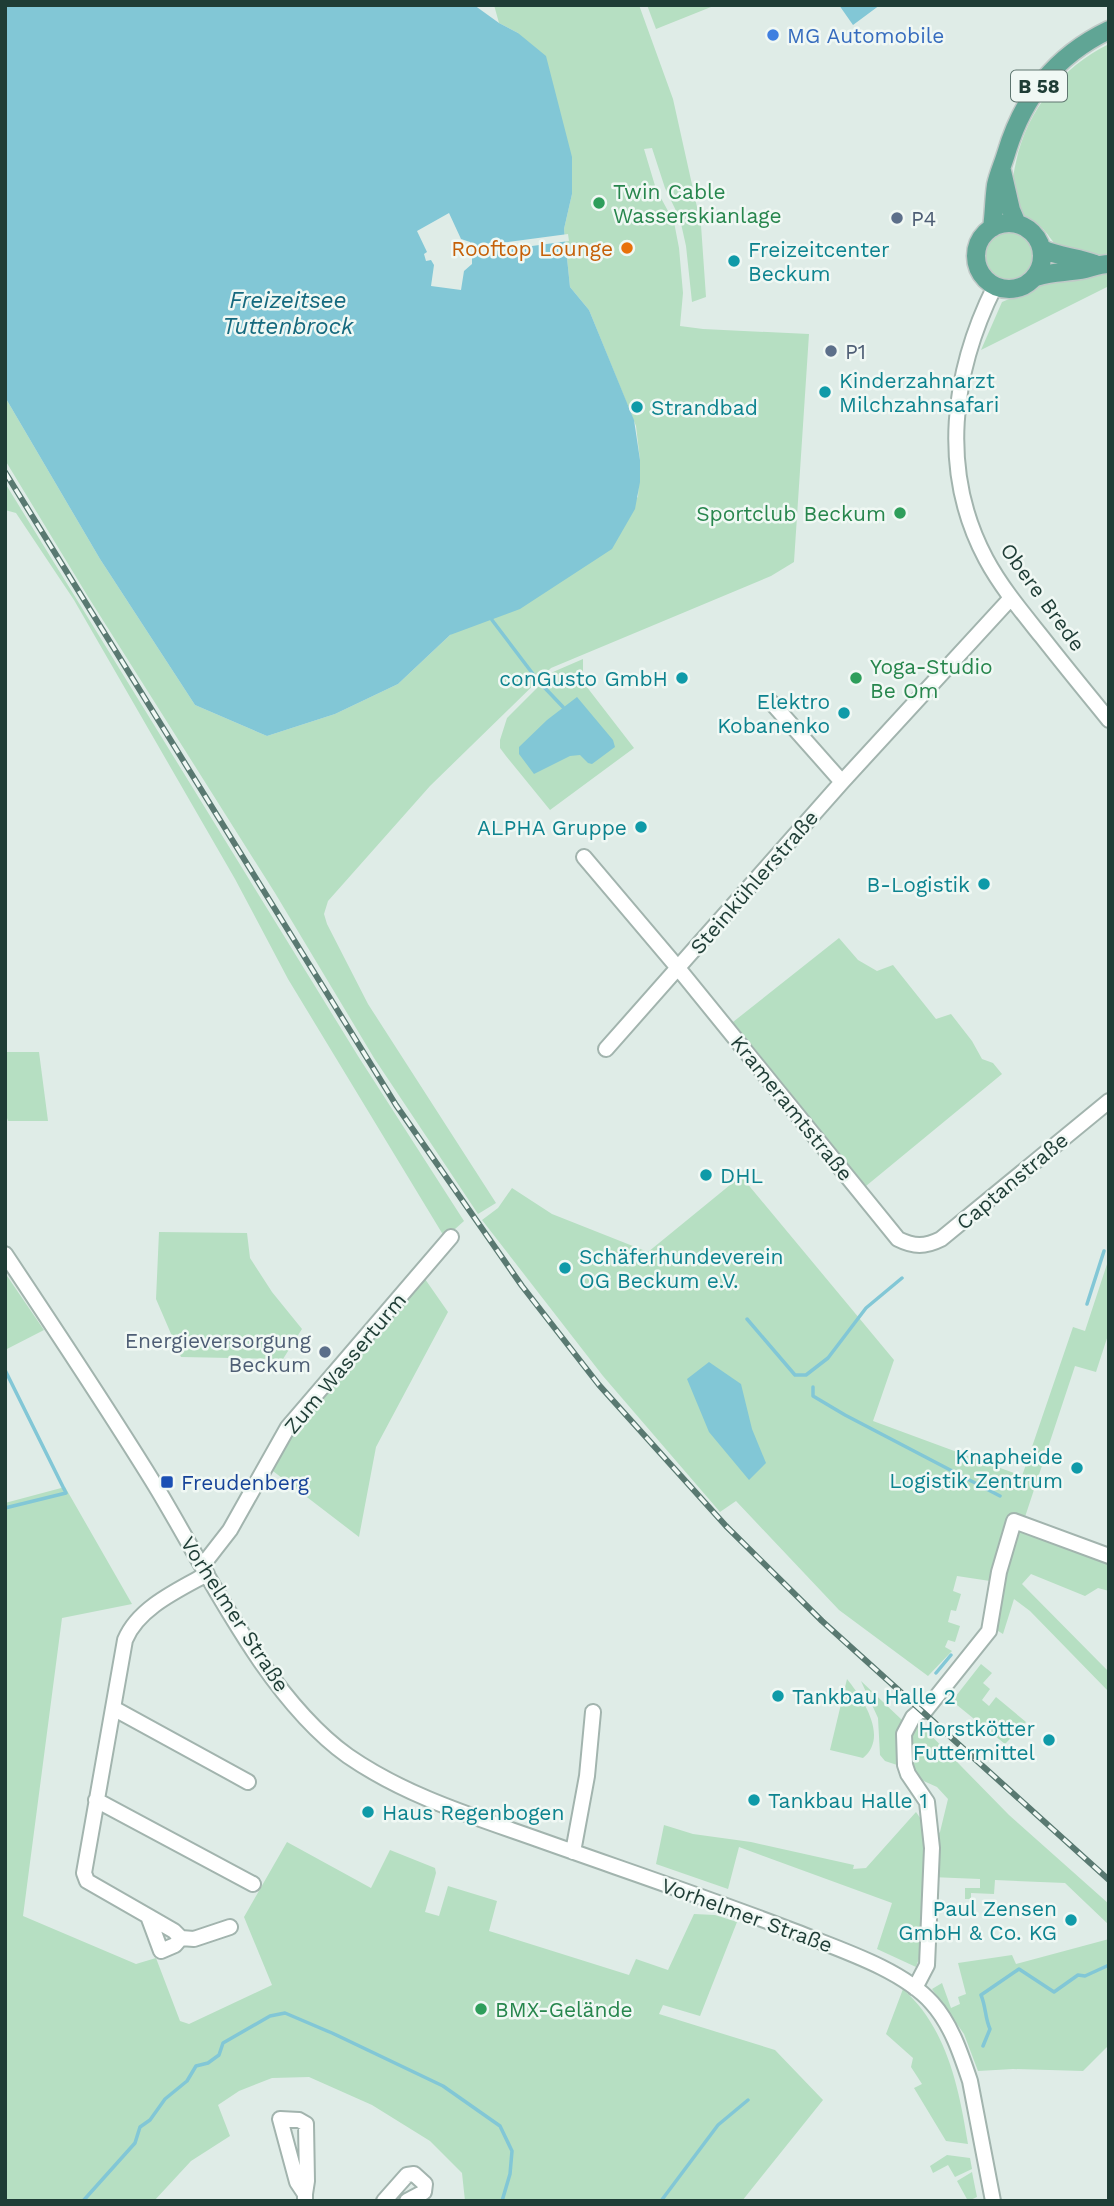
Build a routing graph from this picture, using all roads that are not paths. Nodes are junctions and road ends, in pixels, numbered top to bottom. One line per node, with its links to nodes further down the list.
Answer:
1 (1109, 30): 2 (main road, B 58)
2 (1002, 168): 3 (main road, B 58); 4 (main road, B 58)
3 (1017, 224): 4 (main road); 5 (main road)
4 (992, 228): 8 (main road)
5 (1042, 249): 6 (main road); 7 (main road)
6 (1102, 264): 7 (main road)
7 (1036, 277): 8 (main road)
8 (995, 286): 9 (street, Obere Brede)
9 (1011, 598): 11 (street, Obere Brede); 12 (street, Steinkühlerstraße)
10 (772, 703): 12 (street)
11 (1109, 720)
12 (842, 782): 14 (street, Steinkühlerstraße)
13 (584, 857): 14 (street, Steinkühlerstraße)
14 (678, 968): 15 (street); 18 (street, Krameramtstraße)
15 (606, 1049)
16 (1109, 1101): 18 (street, Captanstraße)
17 (451, 1237): 21 (street, Zum Wasserturm)
18 (908, 1244)
19 (5, 1254): 21 (street, Vorhelmer Straße)
20 (1109, 1556): 31 (street)
21 (205, 1570): 22 (street); 26 (street, Vorhelmer Straße)
22 (113, 1708): 24 (street); 25 (street)
23 (593, 1712): 26 (street)
24 (248, 1782)
25 (96, 1800): 27 (street); 28 (street)
26 (573, 1852): 31 (street, Vorhelmer Straße)
27 (253, 1884)
28 (148, 1916): 30 (street); 30 (street)
29 (230, 1927): 30 (street)
30 (181, 1938)
31 (915, 1988): 35 (street, Vorhelmer Straße)
32 (305, 2197): 32 (street)
33 (384, 2201): 34 (street)
34 (407, 2201)
35 (993, 2201)

